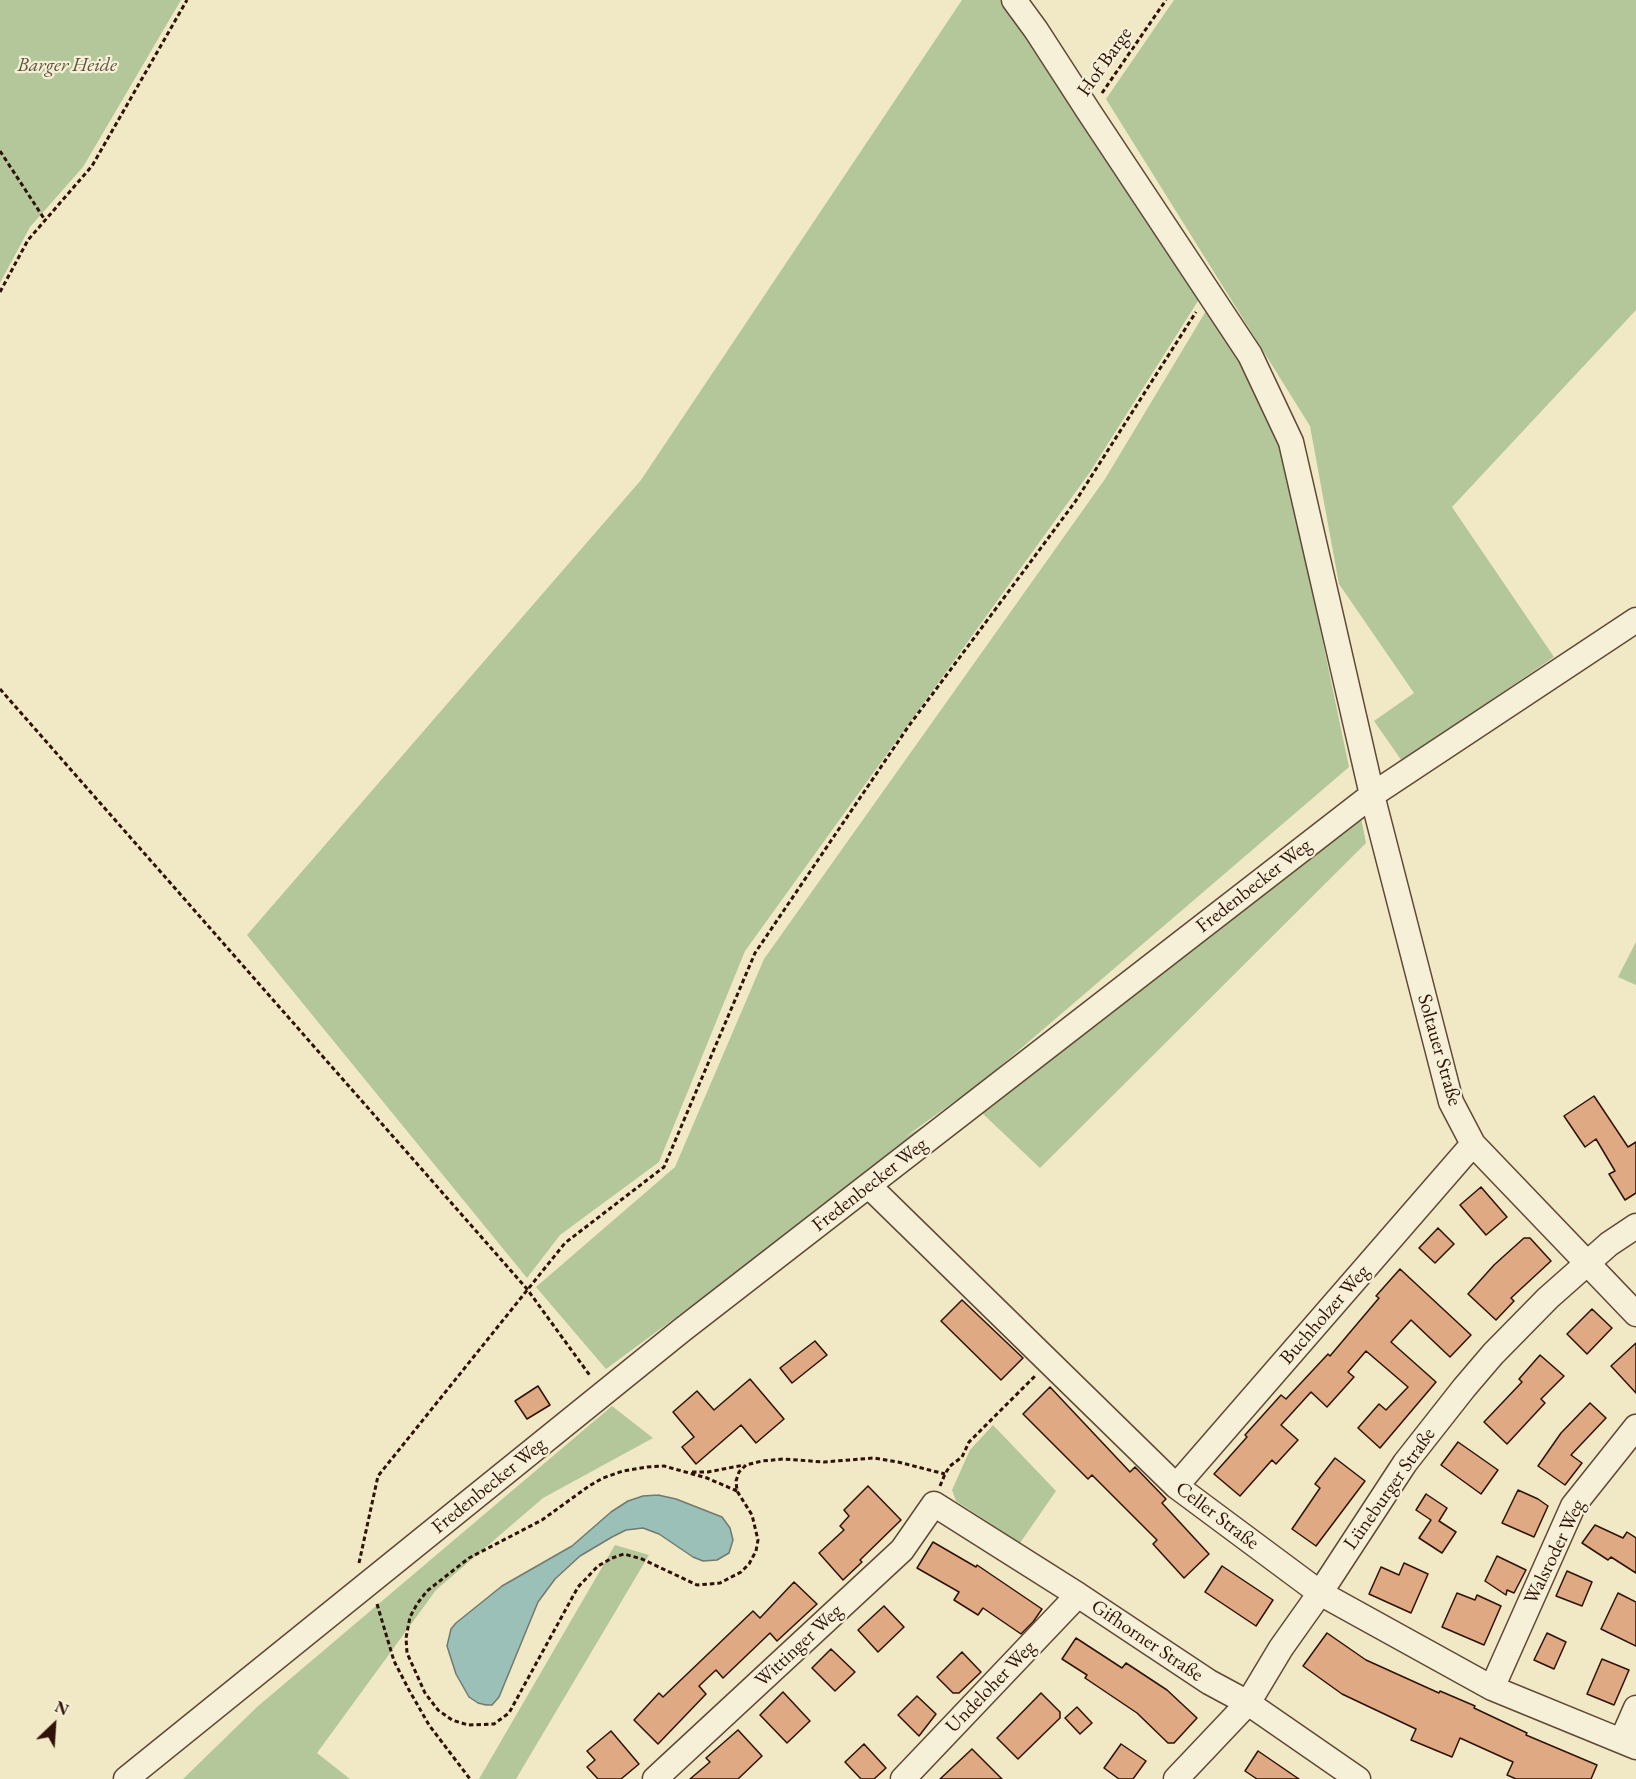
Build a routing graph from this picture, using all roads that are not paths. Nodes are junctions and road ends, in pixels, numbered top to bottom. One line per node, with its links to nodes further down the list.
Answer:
1 (1014, 0): 3 (street, Soltauer Straße)
2 (1636, 620): 3 (street, Fredenbecker Weg)
3 (1372, 795): 4 (street, Soltauer Straße); 5 (street, Fredenbecker Weg)
4 (1473, 1144): 7 (street, Soltauer Straße); 10 (street, Buchholzer Weg)
5 (869, 1186): 10 (street, Celler Straße); 18 (street, Fredenbecker Weg)
6 (1636, 1226): 7 (street, Lüneburger Straße)
7 (1588, 1262): 8 (street, Soltauer Straße); 12 (street, Lüneburger Straße)
8 (1636, 1314)
9 (1636, 1427): 14 (street, Walsroder Weg)
10 (1176, 1486): 12 (street, Celler Straße)
11 (934, 1504): 13 (street, Gifhorner Straße); 19 (street, Wittinger Weg)
12 (1320, 1593): 14 (street, Celler Straße); 15 (street, Lüneburger Straße)
13 (1078, 1595): 15 (street, Gifhorner Straße); 20 (street, Undeloher Weg)
14 (1492, 1688): 17 (street, Celler Straße)
15 (1248, 1703): 21 (street, Lüneburger Straße); 22 (street, Gifhorner Straße)
16 (1636, 1708): 17 (street)
17 (1629, 1743)
18 (126, 1779)
19 (655, 1779)
20 (903, 1779)
21 (1176, 1779)
22 (1359, 1779)

